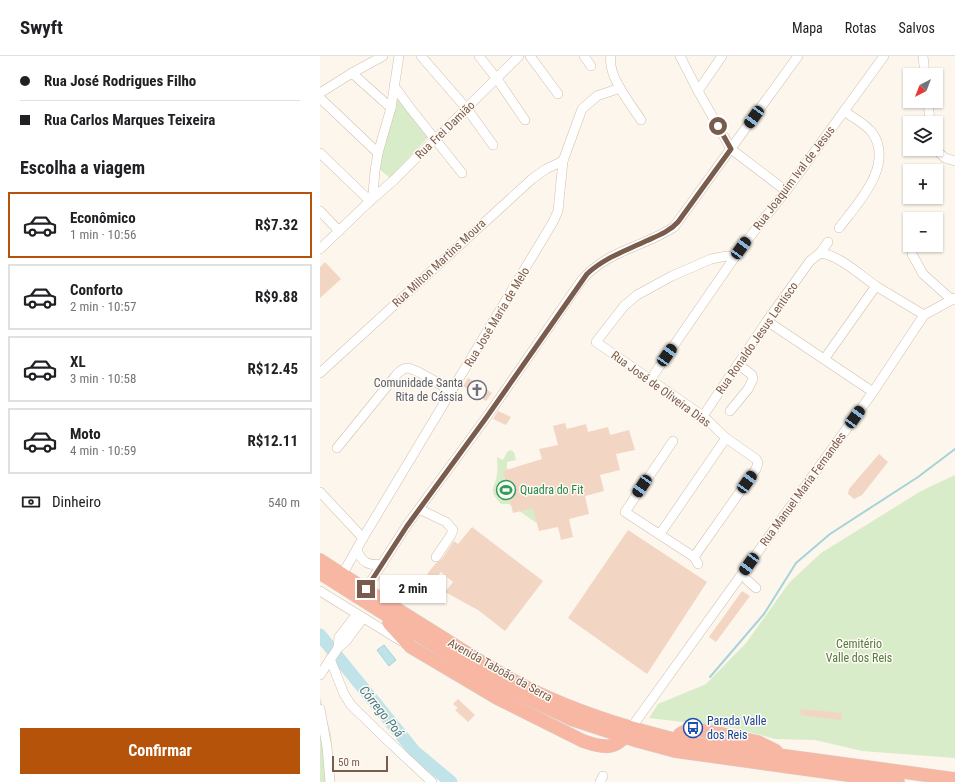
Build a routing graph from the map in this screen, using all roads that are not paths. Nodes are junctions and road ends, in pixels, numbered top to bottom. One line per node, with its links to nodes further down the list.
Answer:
1 (383, 56): 16 (street)
2 (399, 56): 18 (street)
3 (421, 56): 25 (street)
4 (478, 56): 17 (street)
5 (519, 56): 17 (street, Rua Frei Damião)
6 (530, 56): 22 (street)
7 (584, 56): 14 (street)
8 (611, 56): 19 (street)
9 (680, 56): 20 (street)
10 (722, 56): 20 (street)
11 (798, 56): 31 (street)
12 (884, 56): 26 (street, Rua Joaquim Ival de Jesus)
13 (923, 56): 15 (street)
14 (591, 66)
15 (924, 68)
16 (352, 72): 21 (street); 24 (street)
17 (497, 79): 25 (street, Rua Frei Damião); 27 (street)
18 (394, 86): 24 (street); 29 (street)
19 (620, 88): 28 (street); 35 (street, Rua José Maria de Melo)
20 (698, 91): 31 (street)
21 (320, 93)
22 (558, 94)
23 (320, 98): 33 (street)
24 (391, 108): 33 (street)
25 (467, 109): 29 (street, Rua Frei Damião); 30 (street)
26 (844, 111): 38 (street, Rua Joaquim Ival de Jesus); 41 (street)
27 (525, 120)
28 (640, 120)
29 (435, 138): 37 (street); 39 (street, Rua Frei Damião)
30 (493, 145)
31 (731, 149): 38 (street); 64 (street)
32 (320, 153): 39 (street)
33 (378, 153): 39 (street)
34 (943, 156): 36 (street)
35 (564, 161): 54 (street, Rua Milton Martins Moura); 56 (street, Rua José Maria de Melo)
36 (955, 161)
37 (462, 173)
38 (786, 191): 47 (street, Rua Joaquim Ival de Jesus)
39 (370, 201): 42 (street, Rua Frei Damião)
40 (320, 211): 42 (street)
41 (839, 228)
42 (340, 231): 44 (street, Rua Frei Damião)
43 (828, 242): 45 (street, Rua Ronaldo Jesus Lentisco)
44 (320, 249)
45 (820, 253): 48 (street); 51 (street, Rua Ronaldo Jesus Lentisco)
46 (912, 254): 49 (street)
47 (735, 257): 55 (street, Rua Joaquim Ival de Jesus); 55 (street, Rua José de Oliveira Dias)
48 (876, 286): 50 (street); 52 (street)
49 (954, 299): 50 (street, Rua Manuel Maria Fernandes)
50 (924, 315): 57 (street, Rua Manuel Maria Fernandes)
51 (767, 321): 52 (street); 53 (street, Rua Ronaldo Jesus Lentisco)
52 (824, 358): 57 (street)
53 (738, 364): 58 (street); 59 (street, Rua Ronaldo Jesus Lentisco)
54 (320, 373)
55 (650, 380): 59 (street, Rua José de Oliveira Dias)
56 (452, 392): 62 (street); 66 (street, Rua José Maria de Melo)
57 (873, 392): 83 (street, Rua Manuel Maria Fernandes)
58 (730, 411)
59 (703, 416): 60 (street, Rua José de Oliveira Dias)
60 (726, 438): 65 (street); 65 (street, Rua José de Oliveira Dias)
61 (673, 441): 65 (street)
62 (338, 448)
63 (320, 492): 66 (street)
64 (419, 509): 68 (street); 70 (street)
65 (660, 534)
66 (363, 538): 67 (street, Rua José Maria de Melo)
67 (357, 549): 70 (street); 72 (street, Rua José Maria de Melo)
68 (436, 557)
69 (320, 560): 72 (highway, Avenida Taboão da Serra)
70 (383, 564): 75 (street)
71 (320, 573): 77 (highway, Avenida Taboão da Serra)
72 (342, 575): 75 (highway, Avenida Taboão da Serra)
73 (747, 580): 74 (street)
74 (756, 588)
75 (366, 589): 83 (highway, Avenida Taboão da Serra)
76 (320, 591): 78 (street)
77 (378, 611): 79 (highway); 83 (highway, Avenida Taboão da Serra)
78 (360, 616): 79 (street); 80 (street)
79 (411, 647): 83 (highway)
80 (334, 654): 81 (street); 87 (street)
81 (320, 675)
82 (320, 709): 86 (street)
83 (628, 732): 84 (highway, Avenida Taboão da Serra); 84 (highway, Avenida Taboão da Serra)
84 (676, 745): 85 (highway, Avenida Taboão da Serra); 88 (highway, Avenida Taboão da Serra)
85 (955, 779)
86 (330, 782)
87 (432, 782)
88 (898, 782)

